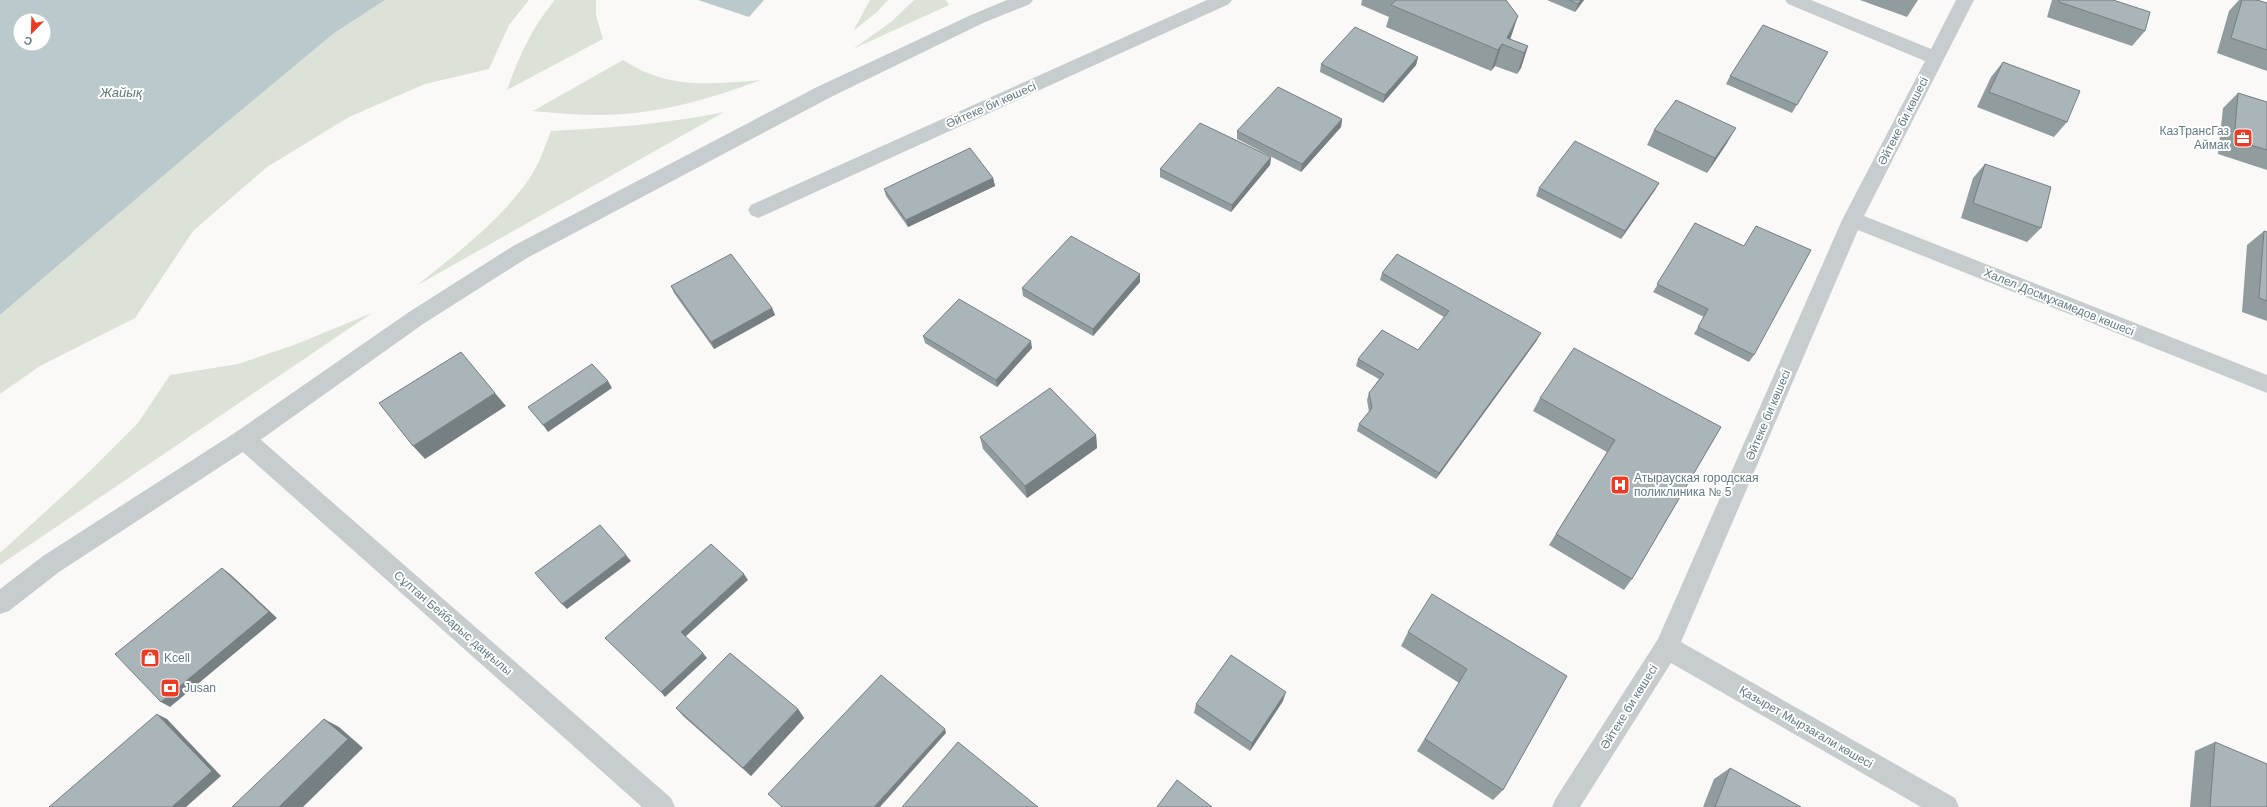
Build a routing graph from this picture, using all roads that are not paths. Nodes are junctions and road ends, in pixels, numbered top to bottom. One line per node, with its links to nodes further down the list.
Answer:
1 (1024, 0): 9 (street)
2 (1222, 0): 6 (street, Әйтеке би көшесі)
3 (1794, 0): 5 (street)
4 (1966, 0): 5 (street, Әйтеке би көшесі)
5 (1935, 58): 7 (street, Әйтеке би көшесі)
6 (758, 210)
7 (1852, 220): 8 (street, Халел Досмұхамедов көшесі); 11 (street, Әйтеке би көшесі)
8 (2267, 384)
9 (244, 439): 10 (street); 12 (street, Сұлтан Бейбарыс даңғылы)
10 (0, 603)
11 (1667, 647): 13 (street, Әйтеке би көшесі); 14 (street, Қазырет Мырзағали көшесі)
12 (662, 807)
13 (1565, 807)
14 (1946, 807)

